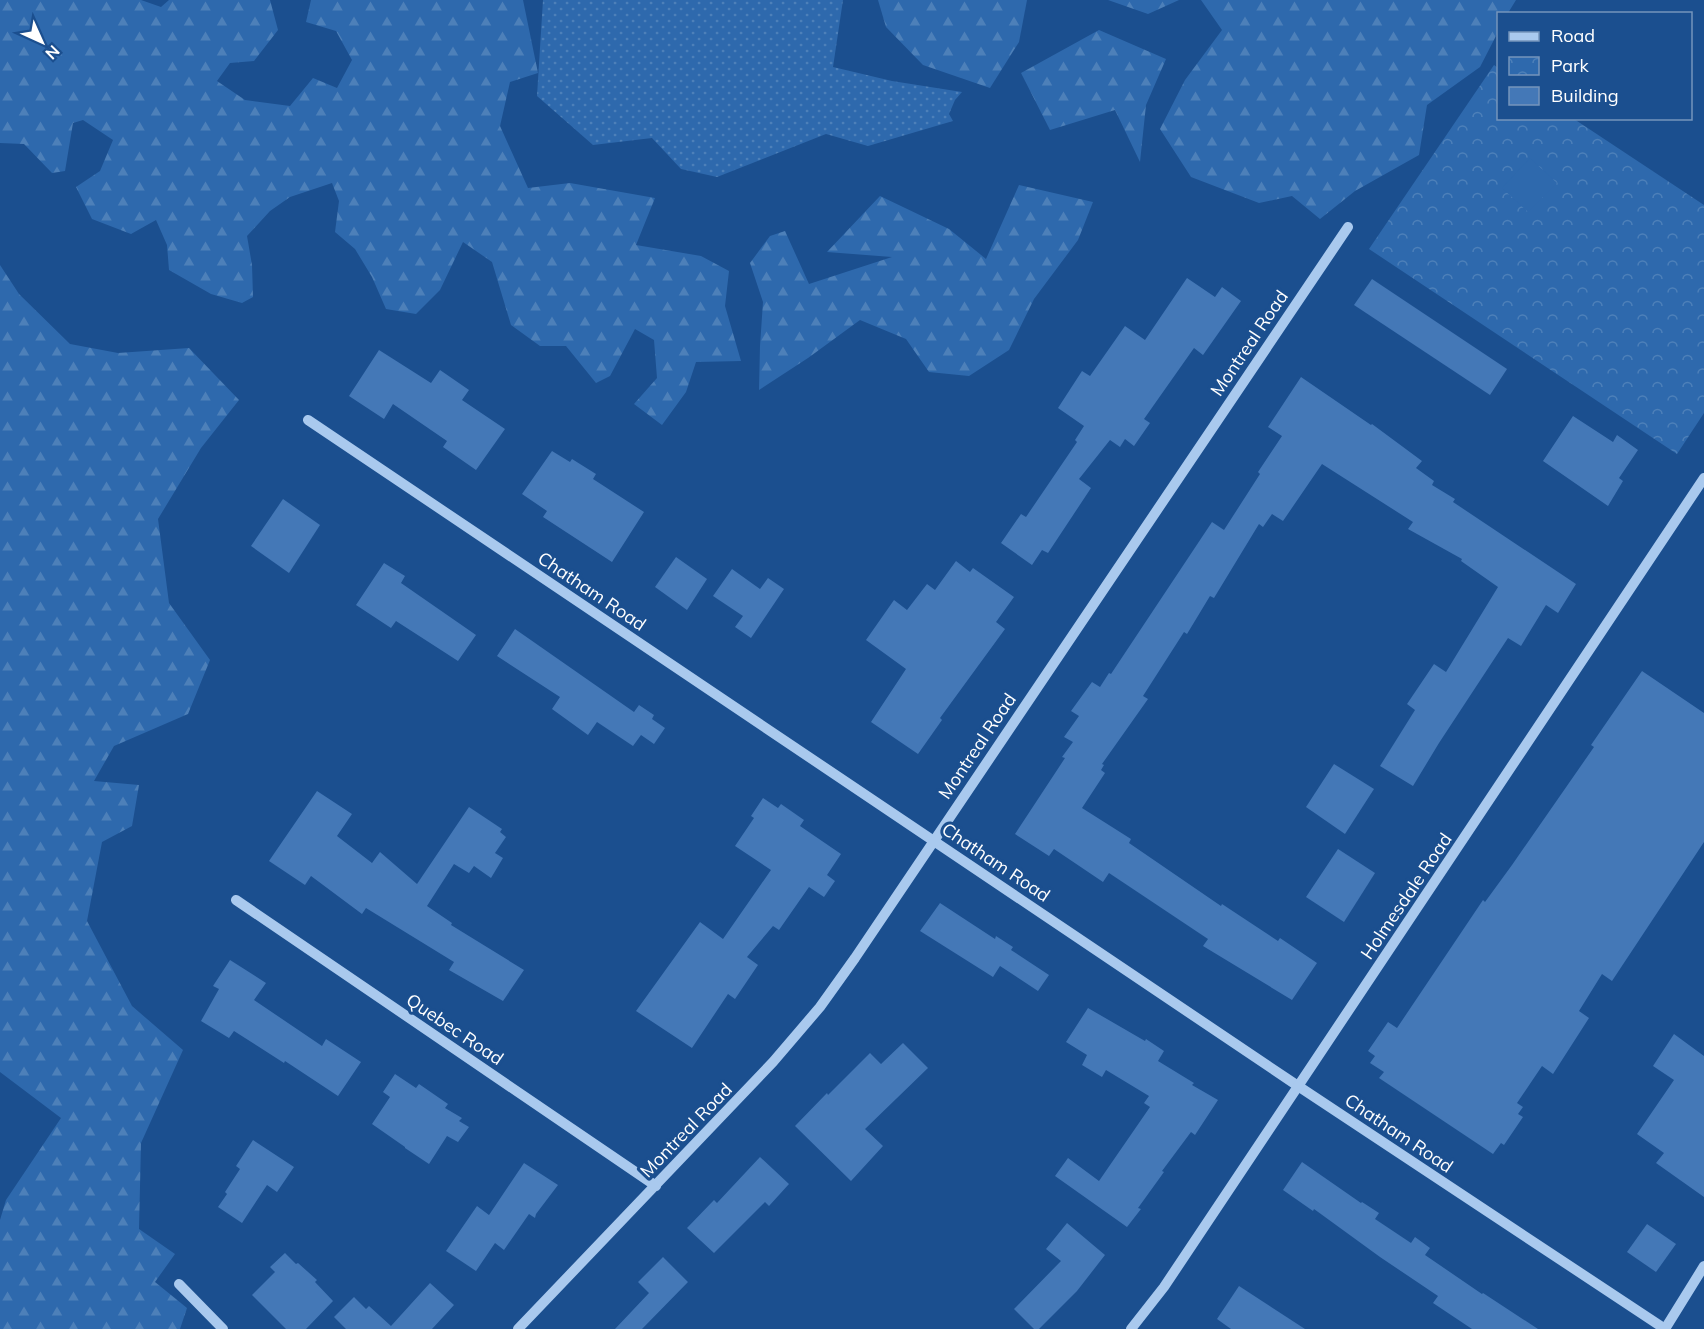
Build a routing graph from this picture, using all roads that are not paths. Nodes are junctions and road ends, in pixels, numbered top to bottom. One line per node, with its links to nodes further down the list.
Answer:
1 (1348, 227): 4 (street, Montreal Road)
2 (309, 420): 4 (street, Chatham Road)
3 (1704, 478): 6 (street, Holmesdale Road)
4 (934, 840): 6 (street, Chatham Road); 7 (street, Montreal Road)
5 (236, 900): 7 (street, Quebec Road)
6 (1298, 1086): 12 (street, Holmesdale Road); 13 (street, Chatham Road)
7 (656, 1186): 11 (street, Montreal Road)
8 (1704, 1266): 13 (street)
9 (179, 1284): 10 (street)
10 (223, 1329)
11 (518, 1329)
12 (1131, 1329)
13 (1665, 1329)

